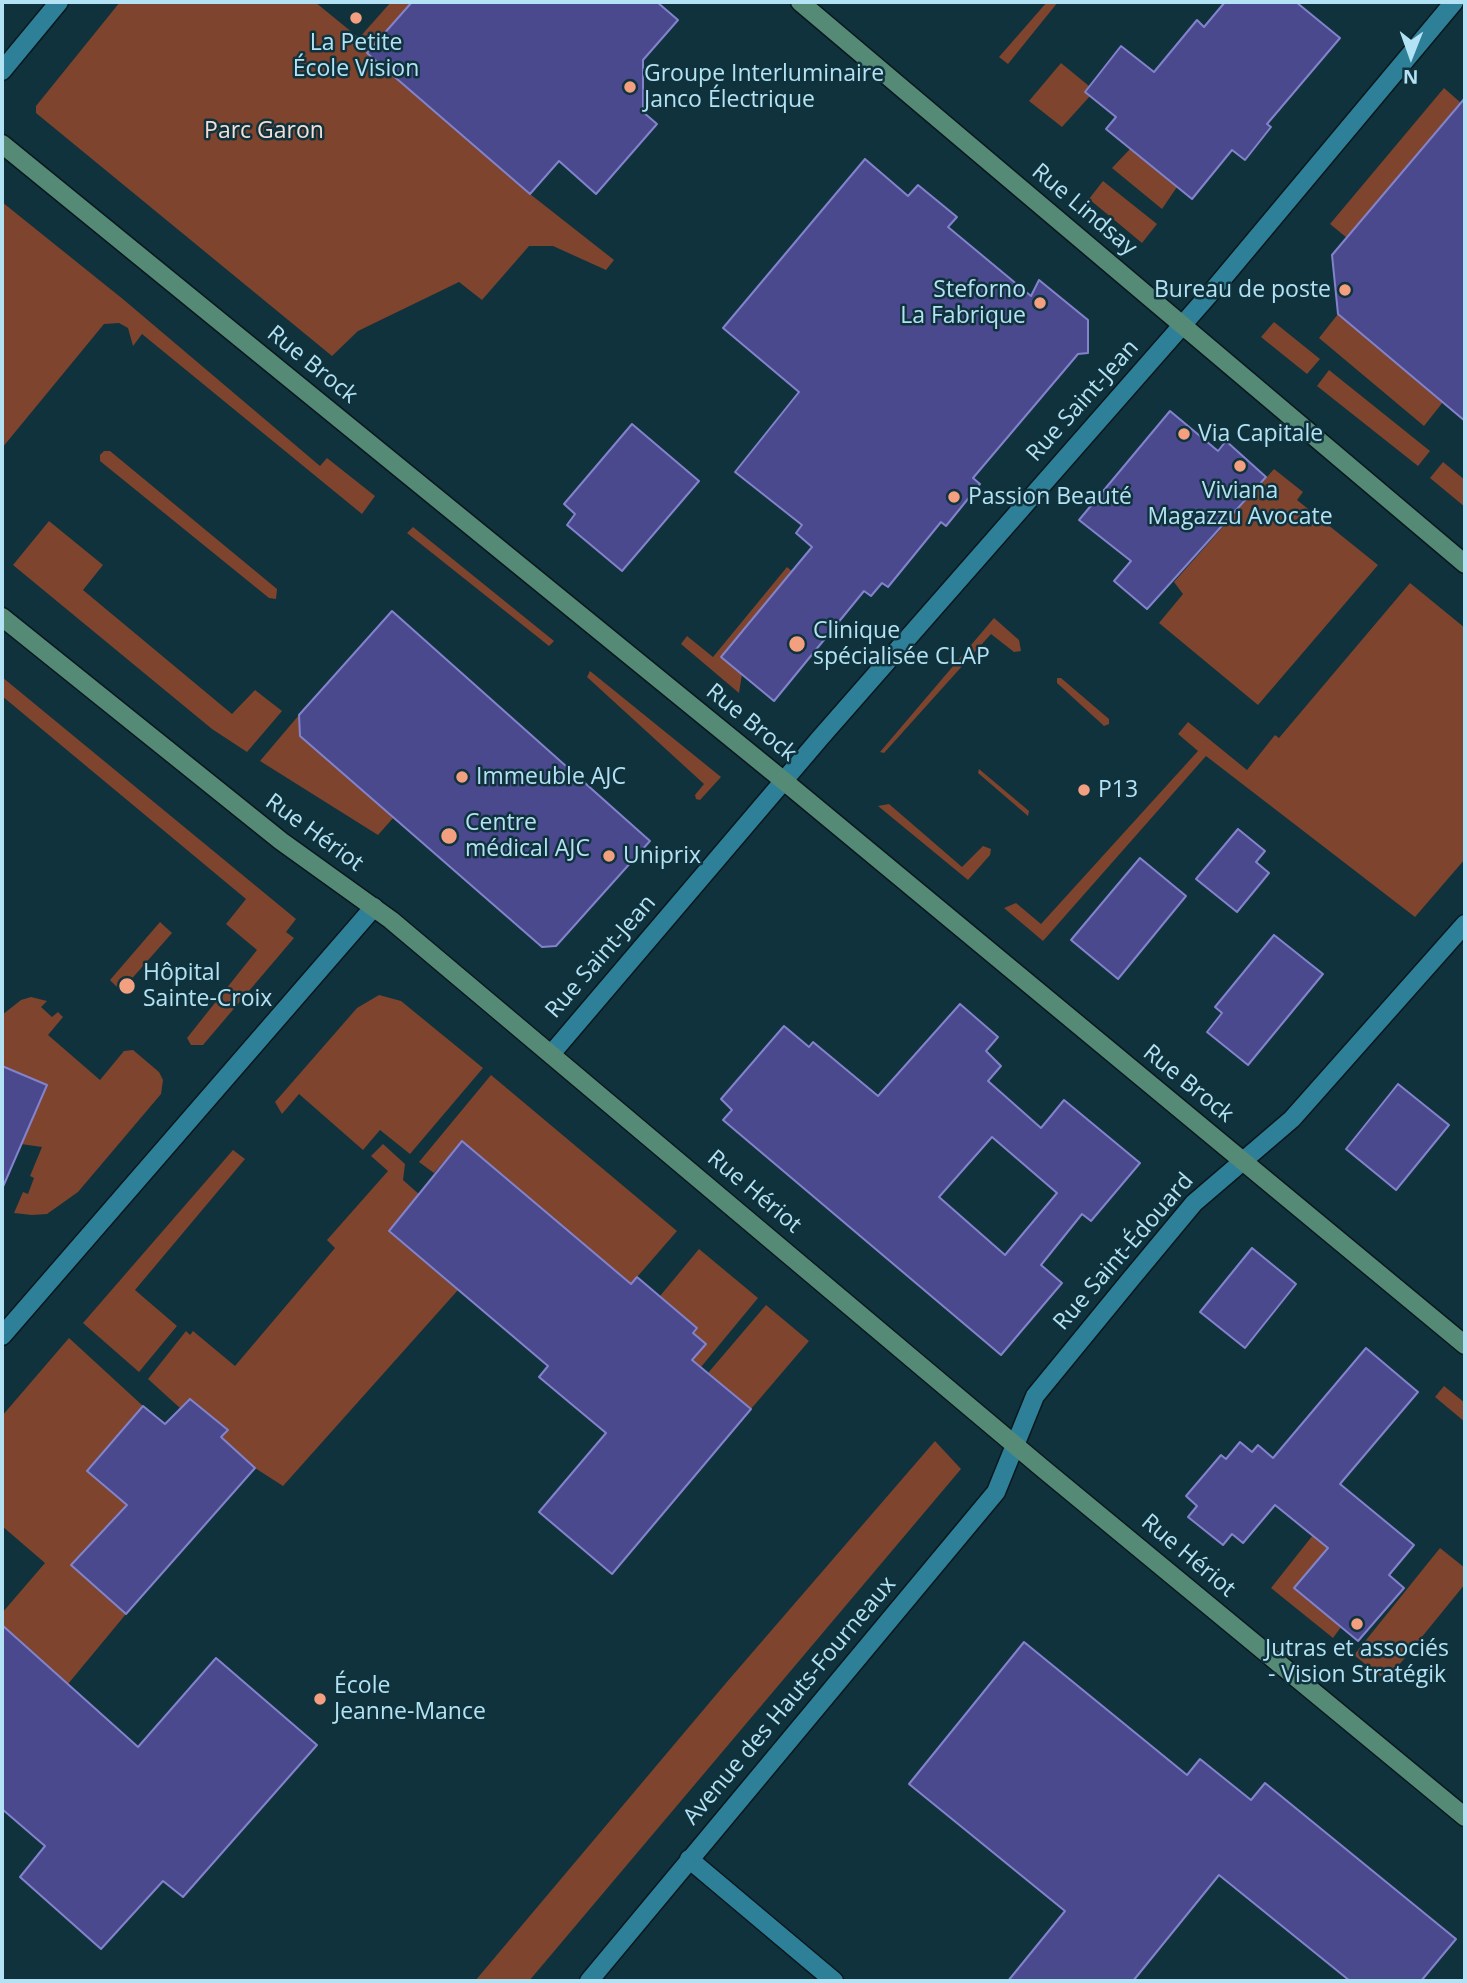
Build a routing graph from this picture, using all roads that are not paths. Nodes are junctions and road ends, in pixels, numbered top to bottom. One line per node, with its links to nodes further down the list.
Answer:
1 (59, 2): 4 (street)
2 (800, 2): 6 (street, Rue Lindsay)
3 (1454, 2): 6 (street, Rue Saint-Jean)
4 (2, 71)
5 (2, 144): 9 (street, Rue Brock)
6 (1182, 326): 7 (street, Rue Lindsay); 9 (street, Rue Saint-Jean)
7 (1465, 564)
8 (2, 617): 10 (street, Rue Hériot)
9 (784, 781): 12 (street, Rue Saint-Jean); 13 (street, Rue Brock)
10 (374, 907): 12 (street, Rue Hériot); 14 (street)
11 (1465, 924): 13 (street, Rue Saint-Édouard)
12 (552, 1053): 16 (street, Rue Hériot)
13 (1242, 1161): 15 (street, Rue Brock); 16 (street, Rue Saint-Édouard)
14 (2, 1336)
15 (1465, 1345)
16 (1015, 1445): 17 (street, Rue Hériot); 18 (street, Avenue des Hauts-Fourneaux)
17 (1465, 1817)
18 (689, 1859): 19 (street, Avenue des Hauts-Fourneaux); 20 (street)
19 (589, 1981)
20 (834, 1981)

